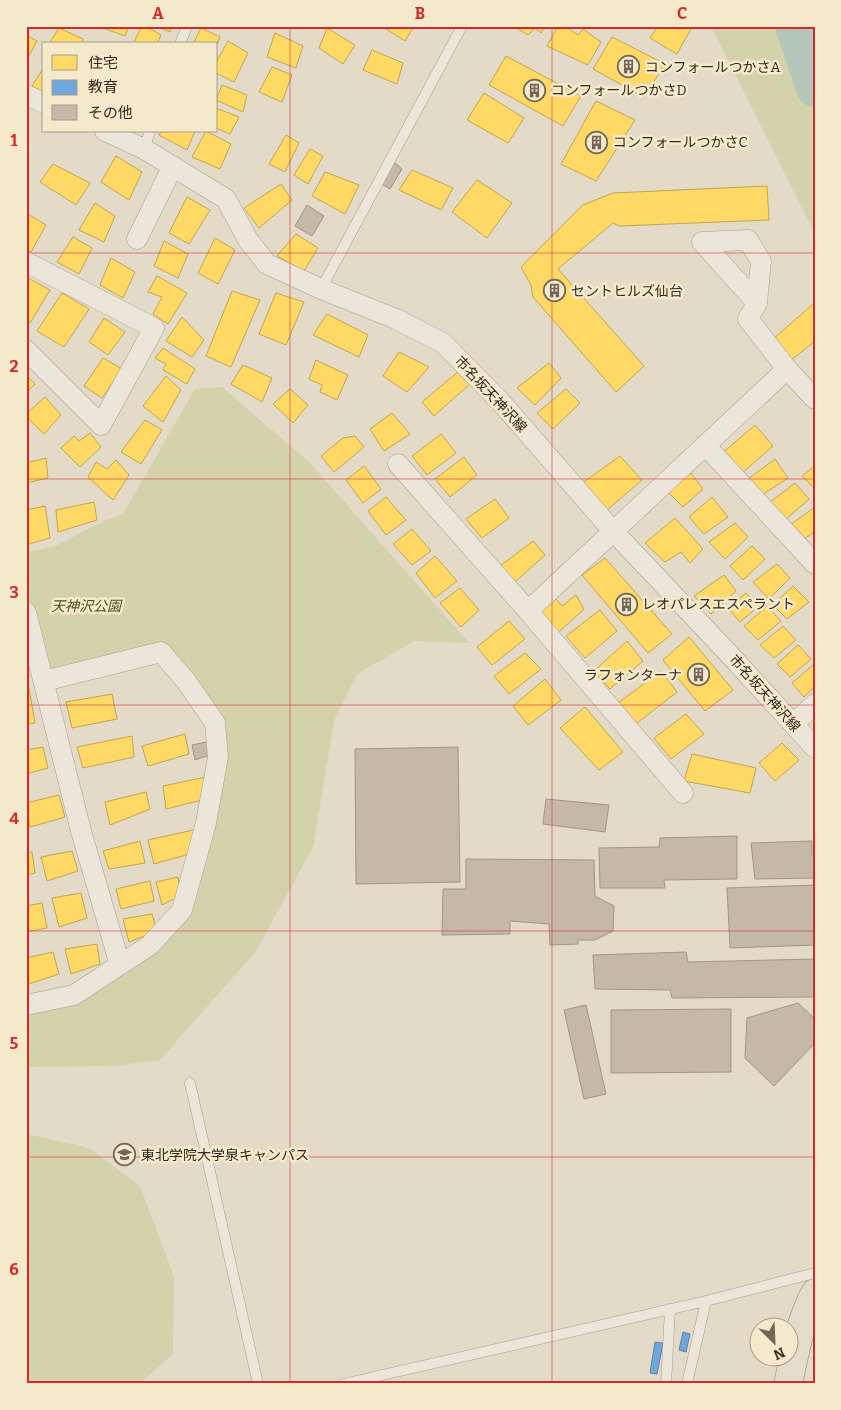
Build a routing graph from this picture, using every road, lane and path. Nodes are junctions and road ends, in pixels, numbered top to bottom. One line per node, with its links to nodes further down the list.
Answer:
1 (187, 26): 3 (lane)
2 (462, 26): 11 (lane)
3 (181, 42)
4 (26, 95): 5 (street)
5 (42, 102)
6 (110, 132): 7 (street, 市名坂天神沢線)
7 (147, 140): 8 (street, 市名坂天神沢線)
8 (173, 166): 9 (street); 11 (street, 市名坂天神沢線)
9 (137, 239)
10 (26, 262): 13 (street)
11 (321, 289): 18 (street, 市名坂天神沢線)
12 (757, 303): 14 (street)
13 (26, 350)
14 (787, 369): 15 (street); 16 (street)
15 (815, 399)
16 (705, 444): 18 (street); 19 (street)
17 (398, 464): 20 (street)
18 (612, 531): 20 (street); 24 (street, 市名坂天神沢線)
19 (815, 564)
20 (528, 611): 26 (street)
21 (26, 612): 22 (street)
22 (44, 681): 27 (street); 27 (street)
23 (815, 704): 24 (street)
24 (793, 724): 25 (street, 市名坂天神沢線)
25 (815, 748)
26 (682, 793)
27 (120, 965): 28 (street)
28 (26, 1005)
29 (190, 1083): 34 (lane)
30 (815, 1273): 32 (lane)
31 (815, 1293): 38 (main road)
32 (706, 1301): 33 (lane); 37 (lane)
33 (670, 1309): 35 (lane); 36 (lane)
34 (258, 1384)
35 (343, 1384)
36 (666, 1384)
37 (687, 1384)
38 (788, 1384)

